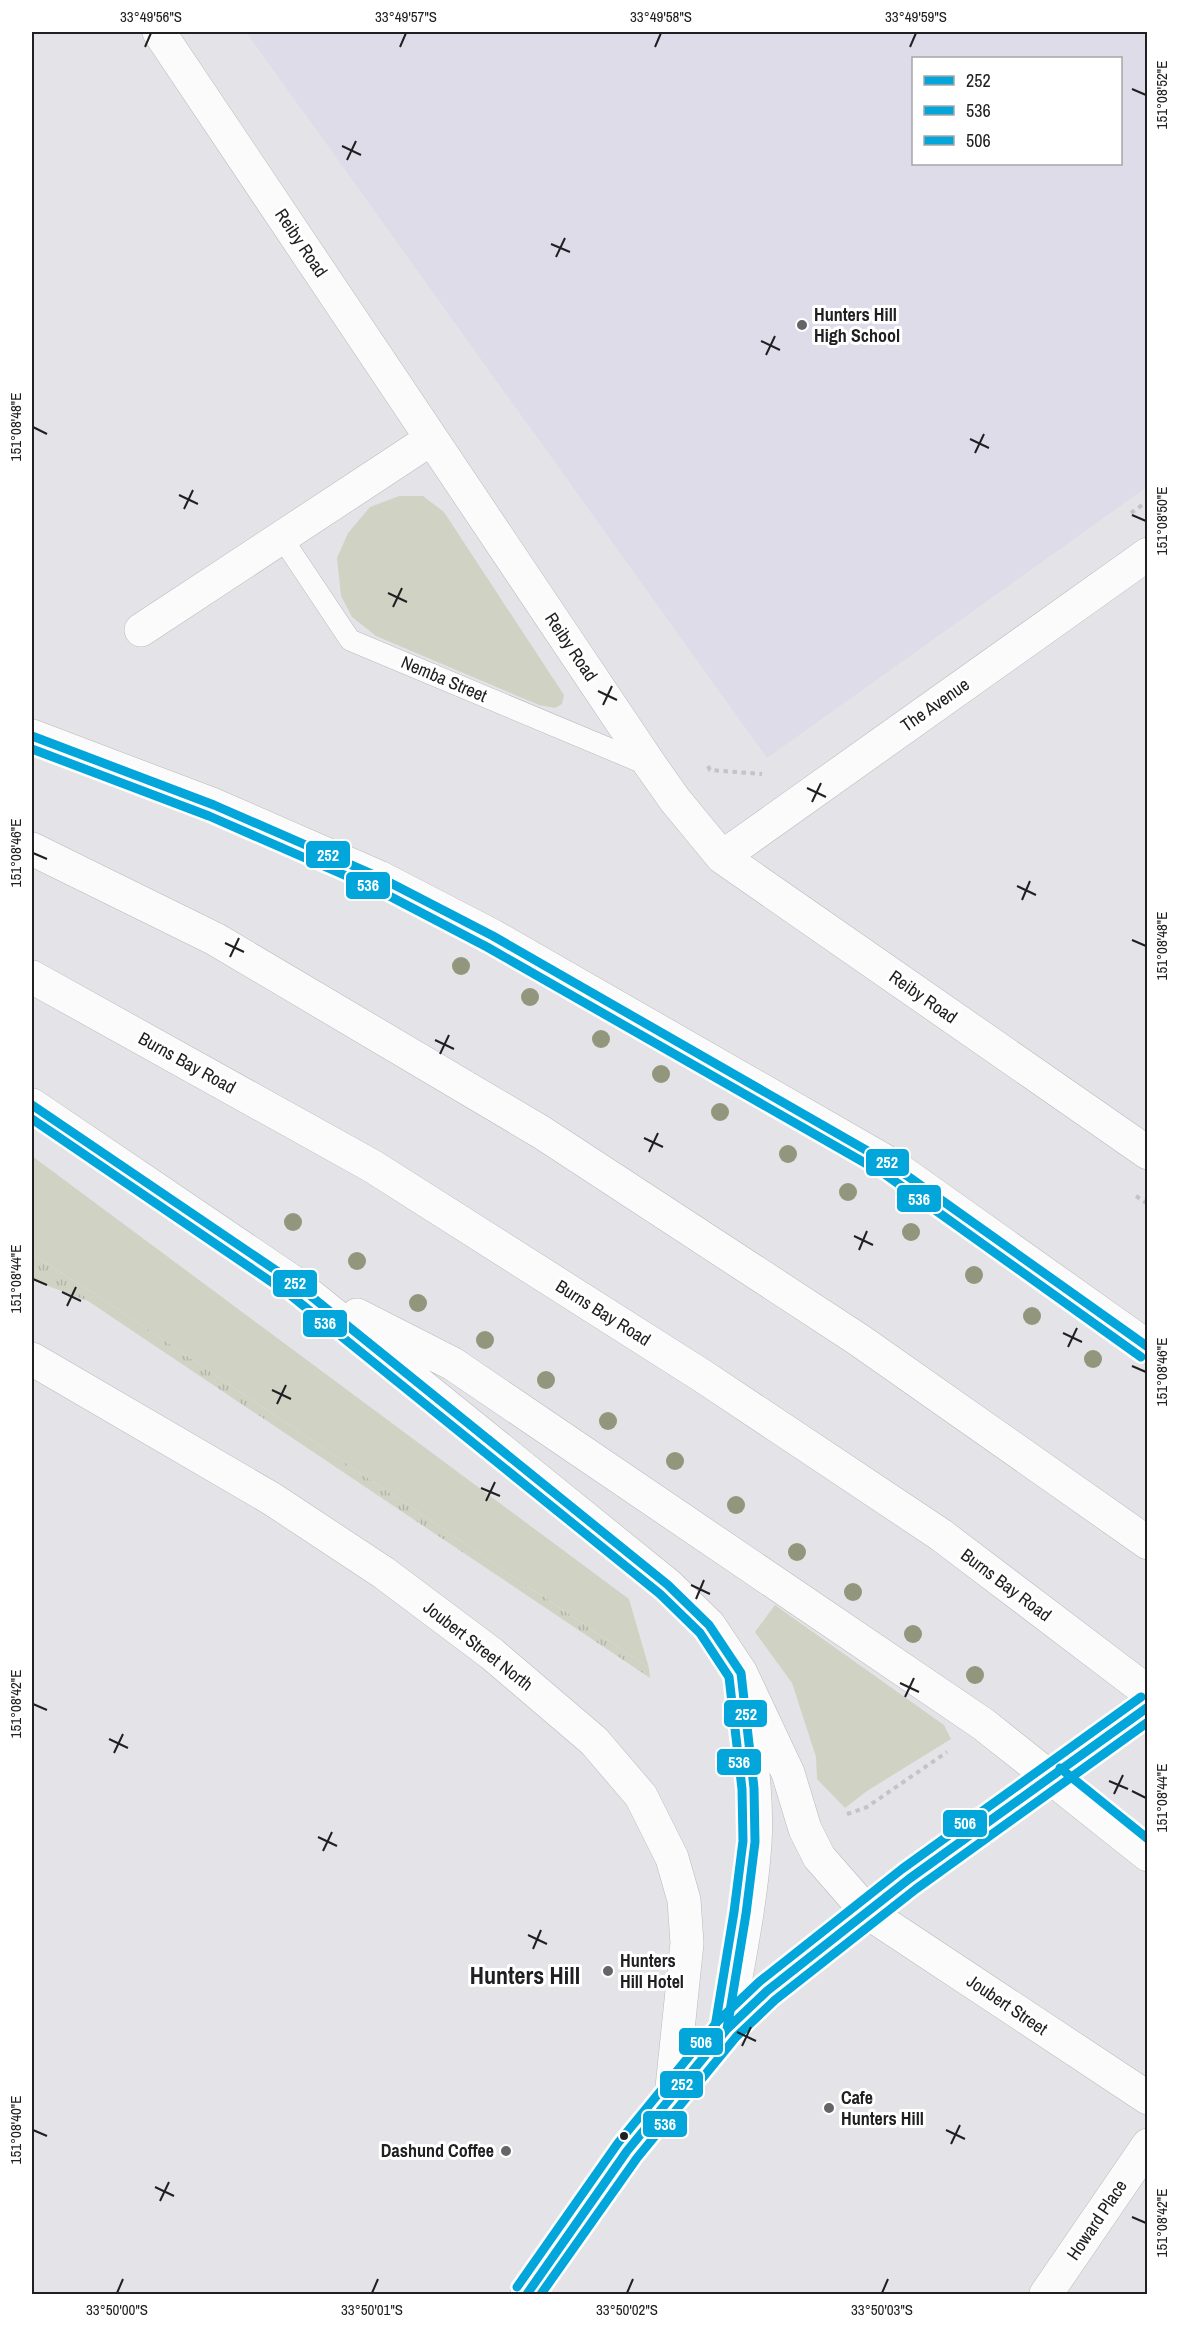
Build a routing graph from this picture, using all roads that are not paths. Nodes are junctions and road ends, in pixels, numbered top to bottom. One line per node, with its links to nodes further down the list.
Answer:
1 (159, 32): 2 (main road, Reiby Road)
2 (431, 439): 3 (main road); 7 (main road, Reiby Road)
3 (282, 538): 5 (main road); 7 (lane, Nemba Street)
4 (1148, 554): 9 (main road, The Avenue)
5 (141, 630)
6 (32, 736): 14 (main road)
7 (651, 766): 9 (main road, Reiby Road)
8 (32, 849): 16 (main road)
9 (722, 857): 12 (main road, Reiby Road)
10 (32, 977): 18 (main road, Burns Bay Road)
11 (32, 1105): 13 (main road)
12 (1148, 1153)
13 (296, 1284): 17 (main road, Joubert Street); 20 (main road)
14 (1148, 1347)
15 (34, 1364): 24 (main road, Joubert Street North)
16 (1148, 1543)
17 (741, 1673): 22 (main road, Joubert Street); 23 (main road)
18 (1148, 1692)
19 (1148, 1707): 20 (main road)
20 (1052, 1777): 21 (main road); 22 (main road)
21 (1148, 1854)
22 (867, 1912): 23 (main road); 25 (main road, Joubert Street)
23 (728, 2029): 24 (main road)
24 (671, 2097): 27 (main road)
25 (1148, 2098)
26 (1148, 2145): 28 (main road, Howard Place)
27 (527, 2295)
28 (1046, 2295)

